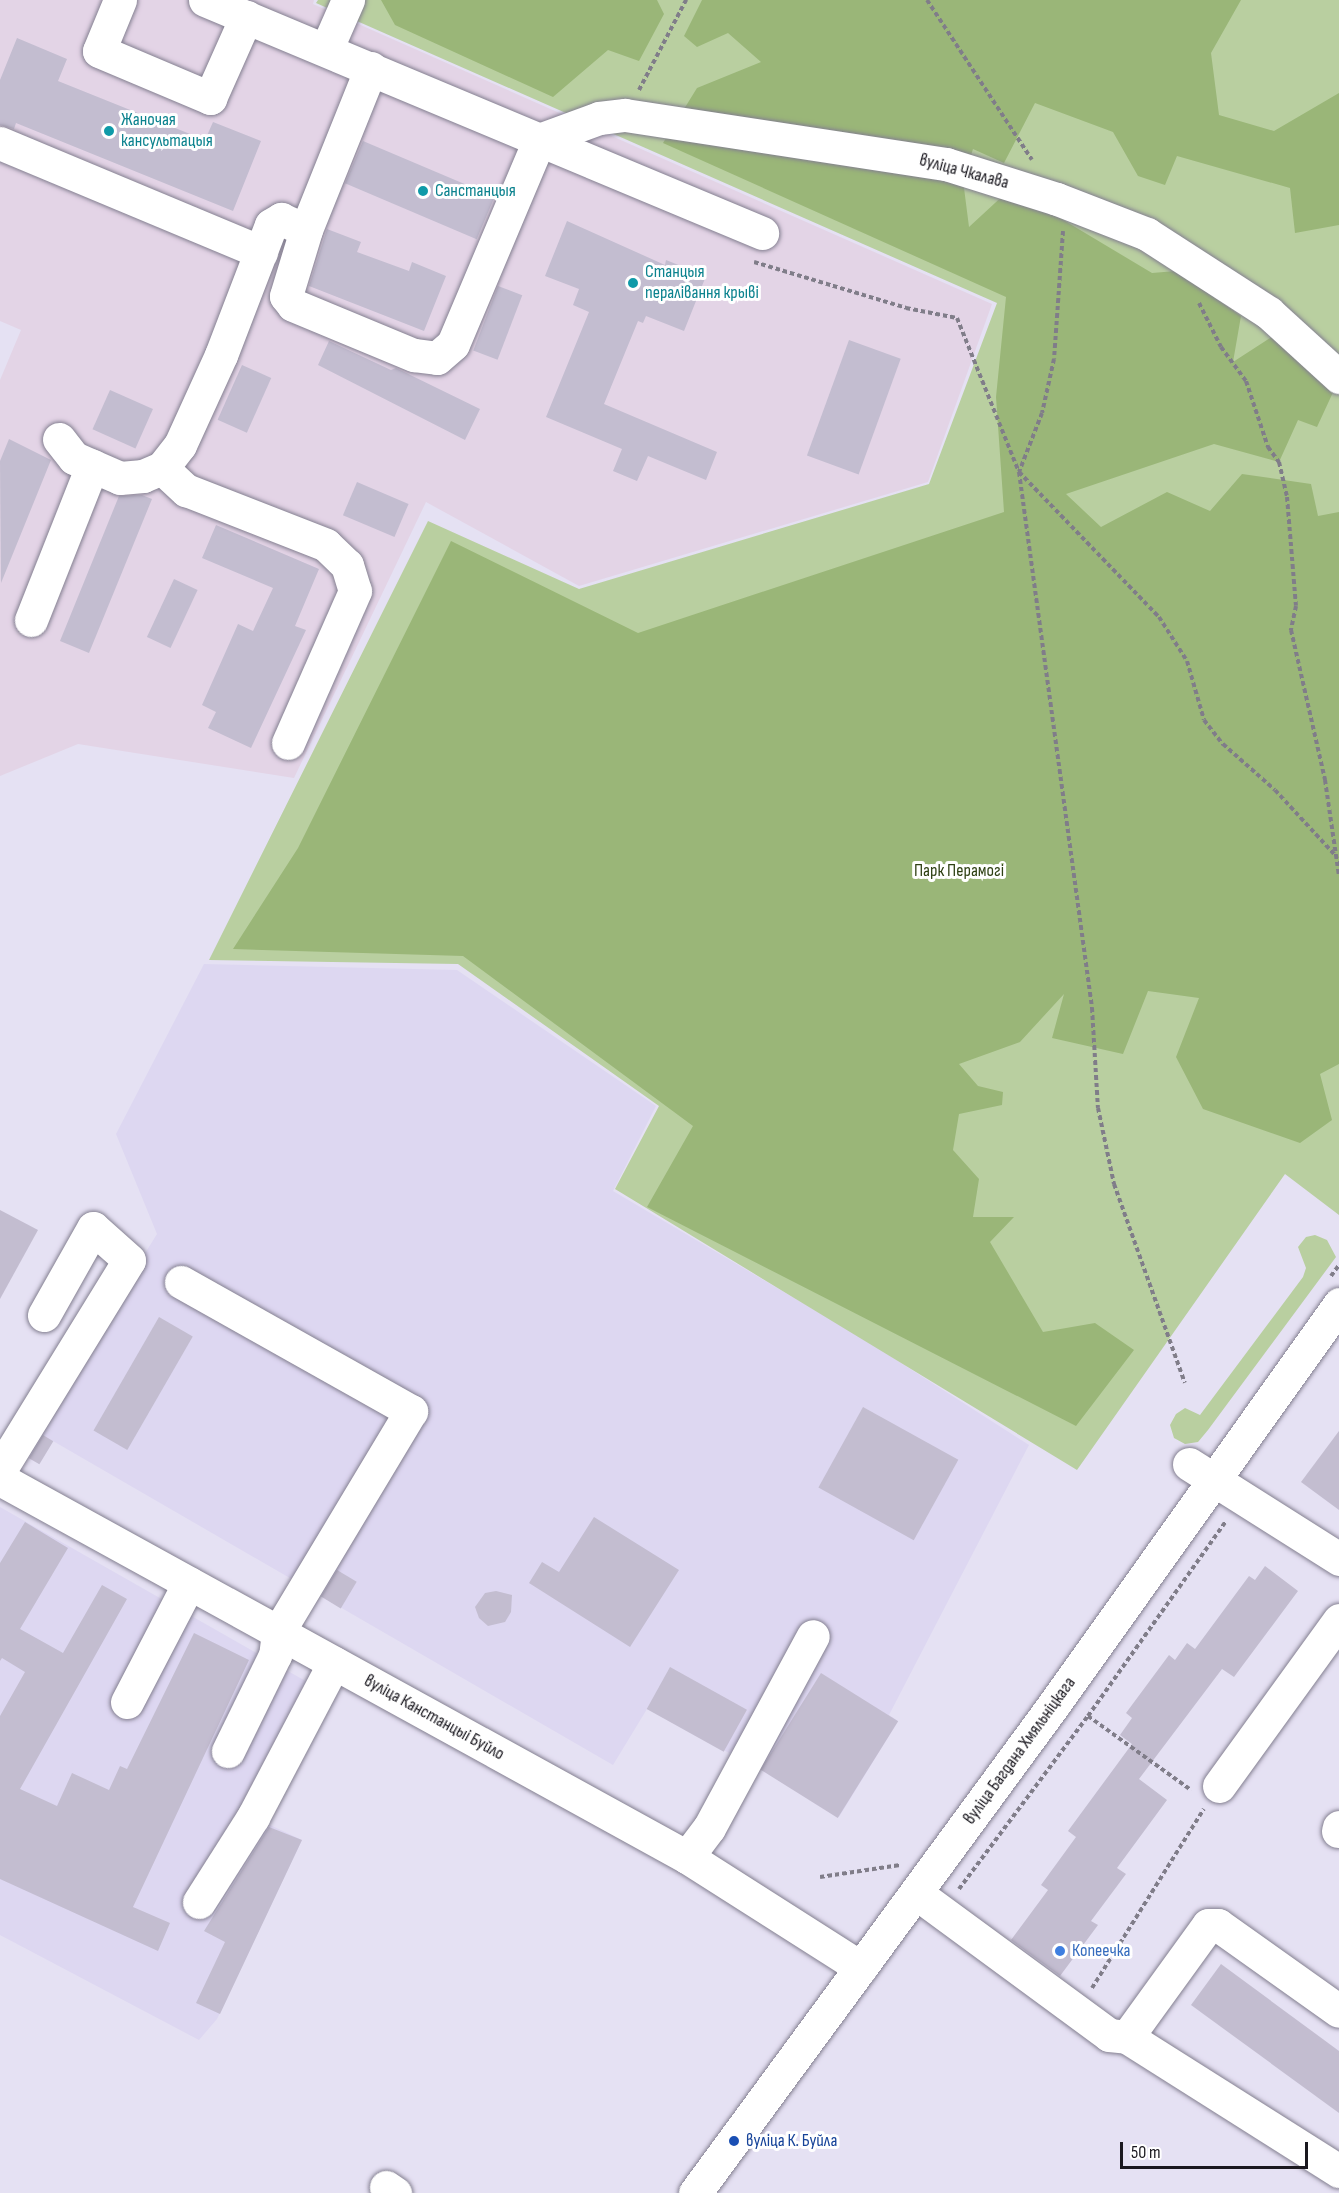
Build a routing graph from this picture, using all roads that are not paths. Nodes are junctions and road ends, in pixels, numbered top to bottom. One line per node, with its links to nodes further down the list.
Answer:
1 (120, 0): 4 (street)
2 (205, 0): 4 (street)
3 (348, 0): 5 (street)
4 (246, 17): 5 (street)
5 (326, 50): 6 (street)
6 (370, 68): 7 (street); 9 (street)
7 (539, 140): 9 (street); 10 (street); 12 (street, вуліца Чкалава)
8 (0, 143): 11 (street)
9 (306, 230): 11 (street)
10 (760, 248)
11 (261, 252): 15 (street)
12 (1339, 377)
13 (59, 439): 14 (street)
14 (92, 466): 15 (street); 16 (street)
15 (162, 468): 17 (street)
16 (31, 620)
17 (288, 743)
18 (181, 1282): 27 (street)
19 (1339, 1304): 22 (street, вуліца Багдана Хмяльніцкага)
20 (44, 1315): 21 (street)
21 (0, 1470)
22 (1202, 1472): 24 (street); 34 (street, вуліца Багдана Хмяльніцкага)
23 (0, 1479): 25 (street, вуліца Канстанцыі Буйло)
24 (1339, 1559)
25 (189, 1583): 27 (street, вуліца Канстанцыі Буйло); 30 (street)
26 (1339, 1620): 32 (street)
27 (278, 1632): 29 (street, вуліца Канстанцыі Буйло); 31 (street)
28 (813, 1636): 33 (street)
29 (334, 1663): 33 (street, вуліца Канстанцыі Буйло); 35 (street)
30 (127, 1702)
31 (228, 1751)
32 (1214, 1794)
33 (687, 1857): 36 (street, вуліца Канстанцыі Буйло)
34 (910, 1879): 36 (street, вуліца Багдана Хмяльніцкага); 38 (street)
35 (199, 1902)
36 (861, 1968): 40 (street, вуліца Багдана Хмяльніцкага)
37 (1339, 2011): 38 (street)
38 (1127, 2037): 39 (street)
39 (1339, 2171)
40 (695, 2193)

